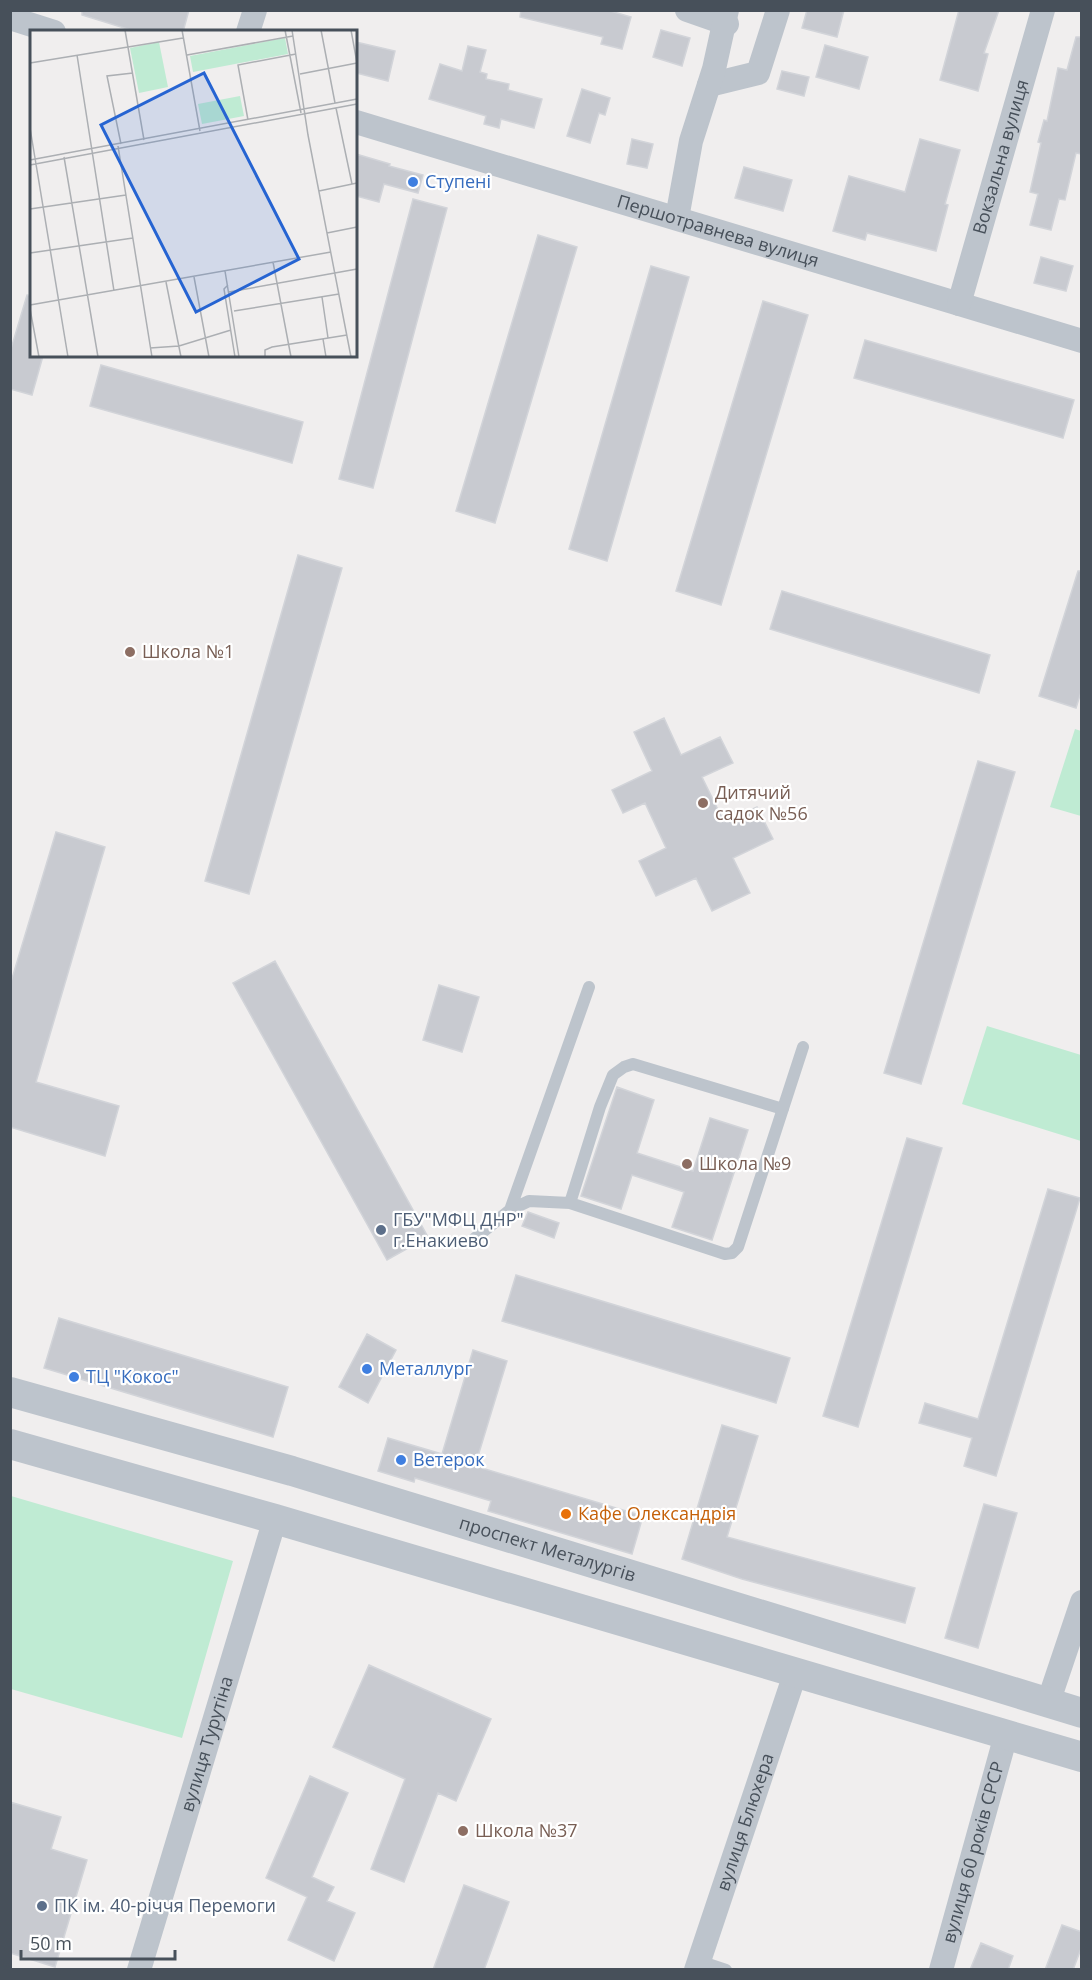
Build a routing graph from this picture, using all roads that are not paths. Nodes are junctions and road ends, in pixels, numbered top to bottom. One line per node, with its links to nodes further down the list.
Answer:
1 (255, 10): 8 (street)
2 (687, 10): 6 (street)
3 (778, 10): 9 (street)
4 (1043, 10): 12 (street, Вокзальна вулиця)
5 (10, 18): 7 (street)
6 (726, 19): 9 (street)
7 (48, 30)
8 (249, 30)
9 (709, 85): 11 (street)
10 (357, 122): 11 (street, Першотравнева вулиця)
11 (677, 218): 12 (street, Першотравнева вулиця)
12 (959, 304): 13 (street, Першотравнева вулиця)
13 (1082, 341)
14 (590, 987): 18 (lane)
15 (803, 1047): 16 (lane)
16 (783, 1109): 17 (lane); 17 (lane)
17 (570, 1203): 18 (lane)
18 (510, 1209): 19 (lane)
19 (469, 1244)
20 (10, 1392): 22 (street, проспект Металургів)
21 (10, 1443): 23 (street)
22 (292, 1471): 23 (street); 25 (street, проспект Металургів)
23 (275, 1519): 26 (street); 34 (street, вулиця Турутіна)
24 (1082, 1602): 28 (street)
25 (838, 1638): 27 (street); 28 (street, проспект Металургів)
26 (795, 1674): 27 (street); 33 (street, вулиця Блюхера)
27 (828, 1683): 30 (street)
28 (1048, 1703): 29 (street, проспект Металургів); 31 (street)
29 (1082, 1713)
30 (1006, 1735): 31 (street); 36 (street, вулиця 60 років СРСР)
31 (1034, 1743): 32 (street)
32 (1082, 1757)
33 (698, 1965): 35 (lane)
34 (139, 1970)
35 (726, 1970)
36 (941, 1970)

